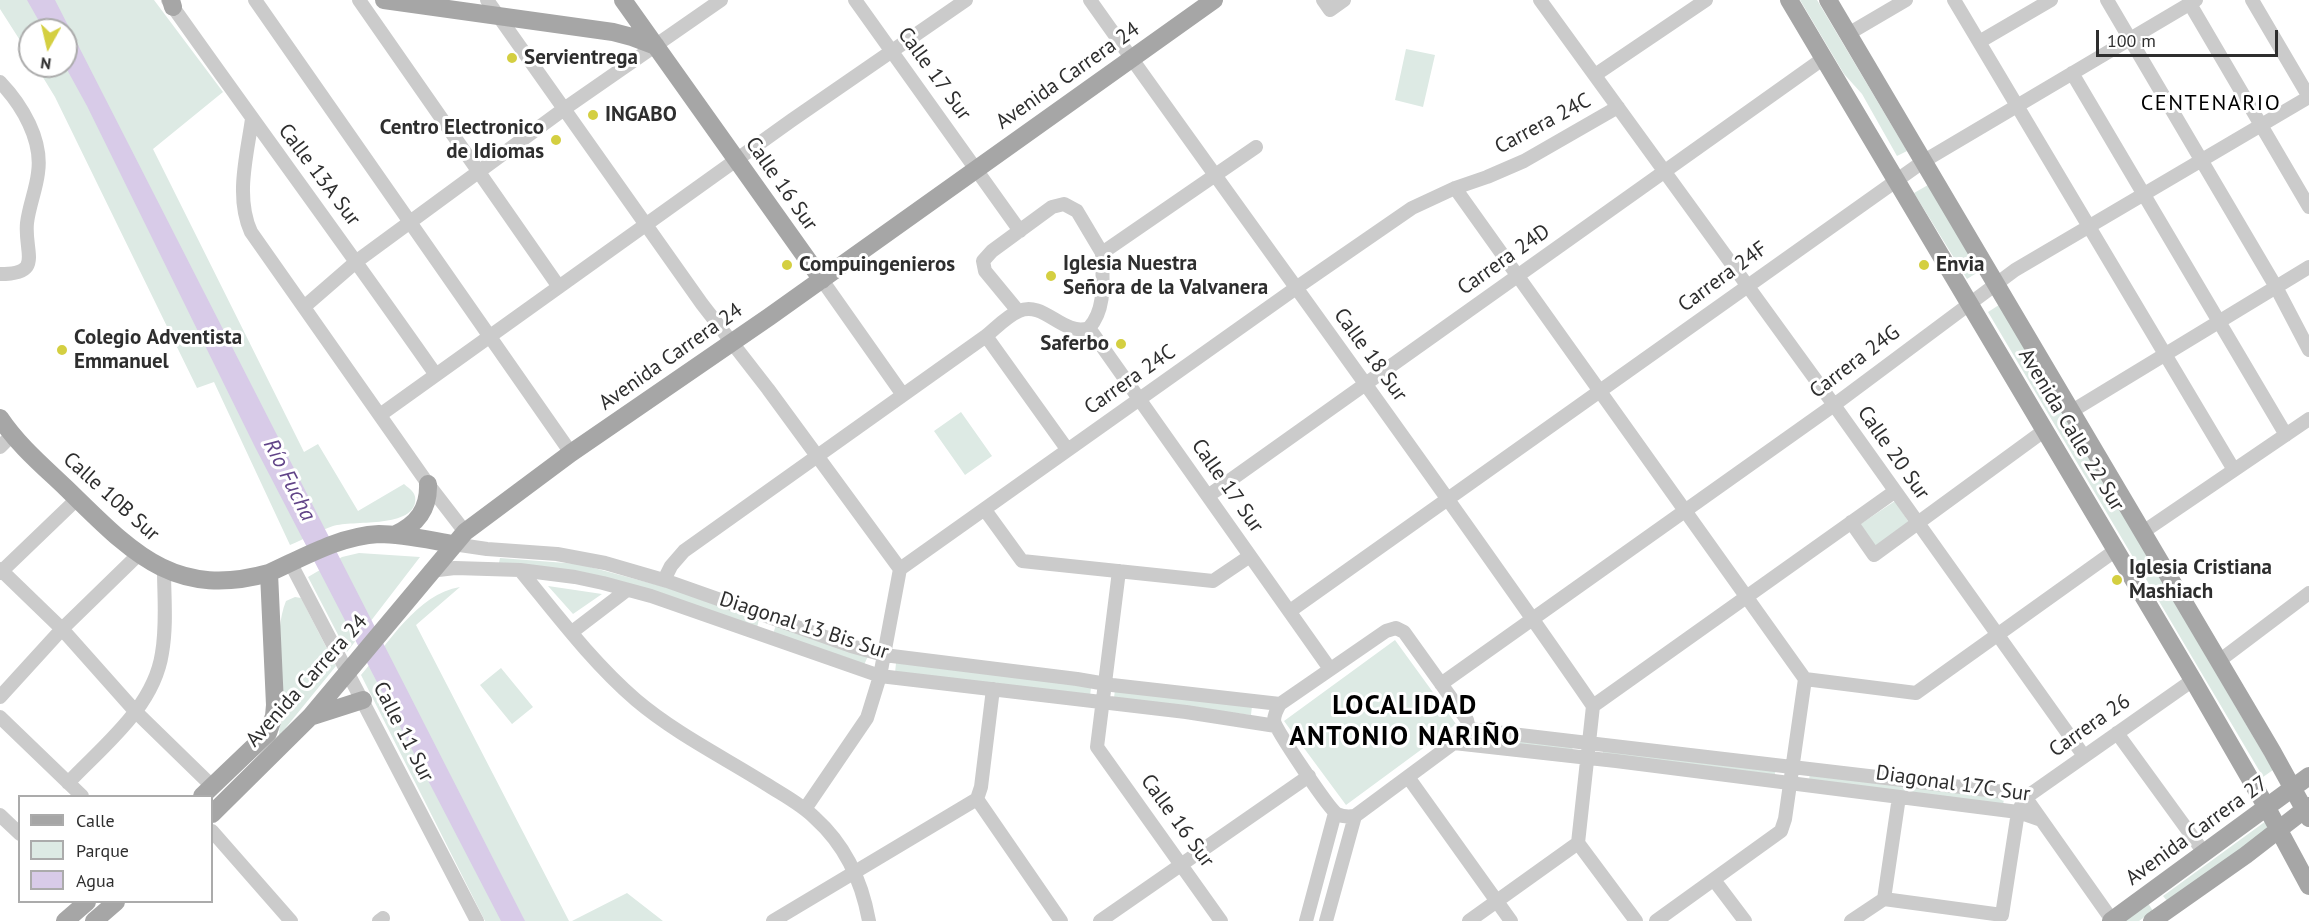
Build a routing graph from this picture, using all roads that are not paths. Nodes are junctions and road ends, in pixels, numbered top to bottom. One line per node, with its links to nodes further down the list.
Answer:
1 (255, 0): 53 (street)
2 (359, 0): 46 (street)
3 (384, 0): 22 (main road)
4 (623, 0): 28 (main road, Calle 16 Sur)
5 (721, 0): 28 (street)
6 (855, 0): 29 (street, Calle 17 Sur)
7 (966, 0): 29 (street)
8 (1090, 0): 30 (street, Calle 18 Sur)
9 (1214, 0): 30 (main road, Avenida Carrera 24)
10 (1344, 0): 23 (street)
11 (1540, 0): 33 (street, Calle 20 Sur)
12 (1706, 0): 33 (street, Carrera 24C)
13 (1790, 0): 31 (main road, Avenida Calle 22 Sur)
14 (1828, 0): 25 (main road, Avenida Calle 22 Sur)
15 (1906, 0): 25 (street)
16 (1954, 0): 27 (street)
17 (2051, 0): 27 (street)
18 (2107, 0): 26 (street)
19 (2252, 0): 35 (street)
20 (171, 2): 39 (street, Calle 13A Sur)
21 (2193, 2): 26 (street, Carrera 24F); 40 (street)
22 (452, 4): 24 (main road)
23 (1326, 5)
24 (492, 7): 28 (main road); 38 (street)
25 (1848, 34): 43 (main road, Avenida Calle 22 Sur)
26 (2130, 39): 32 (street, Carrera 24F); 44 (street)
27 (1979, 42): 36 (street)
28 (656, 46): 38 (street); 42 (main road, Calle 16 Sur)
29 (892, 51): 42 (street); 45 (street, Calle 17 Sur)
30 (1131, 58): 45 (main road, Avenida Carrera 24); 48 (street, Calle 18 Sur)
31 (1824, 58): 47 (street, Carrera 24D); 49 (main road, Avenida Calle 22 Sur)
32 (2072, 73): 36 (street, Carrera 24F); 51 (street)
33 (1595, 75): 37 (street, Calle 20 Sur)
34 (0, 82): 60 (street)
35 (2309, 97): 40 (street, Carrera 24G)
36 (2017, 105): 43 (street, Carrera 24F); 55 (street)
37 (1618, 107): 47 (street, Calle 20 Sur); 50 (street, Carrera 24C)
38 (564, 109): 46 (street); 54 (street)
39 (252, 119): 58 (street, Calle 13A Sur); 69 (street)
40 (2260, 126): 44 (street, Carrera 24G); 52 (street)
41 (1256, 147): 48 (street)
42 (736, 160): 54 (street); 62 (main road, Calle 16 Sur)
43 (1924, 160): 49 (street, Carrera 24F); 63 (main road, Avenida Calle 22 Sur)
44 (2202, 160): 51 (street, Carrera 24G); 66 (street)
45 (976, 168): 56 (street, Calle 17 Sur); 62 (main road, Avenida Carrera 24)
46 (479, 172): 53 (street); 65 (street)
47 (1664, 172): 61 (street, Carrera 24D); 64 (street, Calle 20 Sur)
48 (1214, 176): 57 (street); 67 (street, Calle 18 Sur)
49 (1896, 180): 64 (street, Carrera 24F); 68 (main road, Avenida Calle 22 Sur)
50 (1455, 188): 61 (street); 67 (street, Carrera 24C)
51 (2144, 194): 55 (street, Carrera 24G); 71 (street)
52 (2309, 207)
53 (410, 222): 58 (street); 73 (street)
54 (646, 225): 65 (street); 75 (street)
55 (2088, 226): 63 (street, Carrera 24G); 77 (street)
56 (1020, 231): 57 (street); 70 (street)
57 (1102, 253): 72 (street)
58 (357, 261): 69 (street); 78 (street, Calle 13A Sur)
59 (2309, 267): 66 (street)
60 (0, 274)
61 (1517, 276): 79 (street, Carrera 24D); 80 (street)
62 (822, 280): 75 (main road, Avenida Carrera 24); 81 (street, Calle 16 Sur)
63 (1996, 283): 68 (street, Carrera 24G); 84 (main road, Avenida Calle 22 Sur)
64 (1746, 286): 80 (street, Carrera 24F); 83 (street, Calle 20 Sur)
65 (559, 287): 73 (street)
66 (2276, 287): 71 (street); 76 (street)
67 (1296, 288): 79 (street, Calle 18 Sur); 82 (street, Carrera 24C)
68 (1969, 303): 83 (street, Carrera 24G); 88 (main road, Avenida Calle 22 Sur)
69 (304, 307): 85 (street)
70 (1018, 311): 72 (street); 74 (street)
71 (2219, 322): 77 (street); 89 (street)
72 (1089, 328): 82 (street, Calle 17 Sur)
73 (490, 336): 78 (street); 92 (street)
74 (986, 336): 81 (street); 91 (street)
75 (732, 343): 92 (main road, Avenida Carrera 24); 93 (street)
76 (2309, 350)
77 (2165, 354): 84 (street); 94 (street)
78 (436, 375): 85 (street)
79 (1365, 384): 97 (street, Carrera 24D); 99 (street, Calle 18 Sur)
80 (1599, 391): 99 (street, Carrera 24F); 101 (street)
81 (903, 395): 93 (street)
82 (1140, 399): 91 (street, Carrera 24C); 97 (street, Calle 17 Sur)
83 (1834, 405): 96 (street, Calle 20 Sur); 101 (street, Carrera 24G)
84 (2072, 411): 104 (main road, Avenida Calle 22 Sur)
85 (380, 415): 95 (street)
86 (0, 418): 90 (main road, Calle 10B Sur)
87 (2309, 419): 89 (street)
88 (2045, 430): 103 (street); 107 (main road, Avenida Calle 22 Sur)
89 (2286, 435): 94 (street)
90 (6, 441): 98 (main road, Calle 10B Sur)
91 (1067, 449): 100 (street, Carrera 24C)
92 (571, 453): 106 (main road, Avenida Carrera 24)
93 (818, 456): 112 (street); 118 (street)
94 (2234, 470): 104 (street)
95 (428, 484): 105 (main road); 106 (street)
96 (1894, 492): 102 (street); 103 (street, Calle 20 Sur)
97 (1208, 496): 109 (street, Calle 17 Sur)
98 (77, 499): 108 (main road, Calle 10B Sur); 114 (street)
99 (1447, 499): 122 (street, Carrera 24F); 124 (street, Calle 18 Sur)
100 (985, 510): 112 (street, Carrera 24C); 116 (street)
101 (1684, 510): 121 (street); 124 (street, Carrera 24G)
102 (1851, 522): 103 (street); 121 (street)
103 (1917, 524): 127 (street, Calle 20 Sur)
104 (2143, 532): 130 (main road, Avenida Calle 22 Sur)
105 (394, 535): 106 (main road, Calle 10B Sur); 110 (main road, Calle 10B Sur)
106 (459, 538): 115 (main road, Avenida Carrera 24); 118 (street, Diagonal 13 Bis Sur)
107 (2116, 550): 127 (street); 135 (main road, Avenida Calle 22 Sur)
108 (138, 555): 111 (main road, Calle 10B Sur); 125 (street)
109 (1250, 556): 116 (street); 122 (street, Calle 17 Sur)
110 (291, 564): 117 (main road, Calle 10B Sur); 131 (street, Calle 11 Sur)
111 (164, 569): 117 (main road, Calle 10B Sur); 144 (street)
112 (900, 569): 129 (street)
113 (520, 570): 115 (street, Diagonal 13 Bis Sur); 119 (street, Diagonal 13 Bis Sur); 126 (street)
114 (1, 571): 125 (street)
115 (430, 571): 131 (main road, Avenida Carrera 24)
116 (1119, 571): 136 (street)
117 (269, 573): 149 (main road, Avenida Carrera 24)
118 (664, 580): 123 (street, Diagonal 13 Bis Sur)
119 (627, 590): 126 (street); 128 (street, Diagonal 13 Bis Sur)
120 (2309, 593): 130 (street)
121 (1746, 597): 134 (street); 143 (street)
122 (1290, 611): 132 (street, Calle 17 Sur)
123 (770, 617): 128 (street); 129 (street, Diagonal 13 Bis Sur)
124 (1532, 619): 137 (street, Carrera 24G); 143 (street, Calle 18 Sur)
125 (62, 629): 139 (street); 144 (street)
126 (572, 632): 168 (street)
127 (1997, 635): 134 (street); 153 (street, Calle 20 Sur)
128 (764, 636): 133 (street, Diagonal 13 Bis Sur)
129 (884, 655): 133 (street); 136 (street, Diagonal 13 Bis Sur)
130 (2219, 661): 161 (main road, Avenida Calle 22 Sur)
131 (352, 667): 140 (street, Calle 11 Sur); 146 (main road, Avenida Carrera 24)
132 (1330, 669): 137 (street); 142 (street)
133 (880, 676): 138 (street, Diagonal 13 Bis Sur); 168 (street)
134 (1805, 679): 155 (street)
135 (2193, 680): 150 (street, Carrera 26); 167 (main road, Avenida Calle 22 Sur)
136 (1106, 684): 141 (street); 142 (street, Diagonal 13 Bis Sur)
137 (1441, 684): 148 (street)
138 (993, 689): 141 (street, Diagonal 13 Bis Sur); 166 (street)
139 (0, 697)
140 (363, 700): 146 (main road); 195 (street, Calle 11 Sur)
141 (1102, 703): 147 (street, Diagonal 13 Bis Sur); 181 (street, Calle 16 Sur)
142 (1280, 704): 147 (street)
143 (1593, 706): 151 (street)
144 (135, 711): 159 (street); 162 (street)
145 (0, 717): 159 (street)
146 (310, 717): 149 (main road); 171 (main road, Avenida Carrera 24)
147 (1276, 726): 156 (street)
148 (1469, 729): 151 (street, Diagonal 17C Sur); 152 (street)
149 (268, 733): 162 (main road, Avenida Carrera 24)
150 (2117, 733): 153 (street, Carrera 26); 180 (street)
151 (1588, 742): 154 (street); 155 (street, Diagonal 17C Sur)
152 (1454, 743): 154 (street, Diagonal 17C Sur); 158 (street)
153 (2084, 756): 165 (street, Carrera 26)
154 (1587, 758): 160 (street, Diagonal 17C Sur); 179 (street)
155 (1793, 765): 160 (street); 165 (street, Diagonal 17C Sur)
156 (1309, 776): 172 (street); 181 (street)
157 (2309, 776): 161 (main road, Avenida Carrera 27)
158 (1408, 777): 174 (street); 187 (street)
159 (68, 783): 163 (street)
160 (1790, 783): 164 (street, Diagonal 17C Sur); 183 (street)
161 (2293, 788): 167 (main road, Avenida Carrera 27); 169 (main road, Avenida Calle 22 Sur)
162 (207, 792)
163 (81, 795)
164 (1899, 797): 170 (street, Diagonal 17C Sur); 186 (street)
165 (2025, 798): 170 (street, Carrera 26); 175 (street, Diagonal 17C Sur)
166 (977, 799): 182 (street); 198 (street)
167 (2268, 808): 176 (main road, Avenida Calle 22 Sur); 180 (main road, Avenida Carrera 27)
168 (805, 809): 182 (street)
169 (2308, 811): 176 (main road)
170 (2018, 812): 175 (street, Diagonal 17C Sur); 191 (street, Carrera 26)
171 (213, 813)
172 (1335, 813): 174 (street); 201 (street)
173 (0, 814): 177 (street)
174 (1355, 816): 202 (street)
175 (2042, 820): 209 (street)
176 (2279, 829): 184 (main road, Avenida Calle 22 Sur); 190 (main road)
177 (18, 832)
178 (213, 832): 194 (street)
179 (1578, 843): 187 (street); 205 (street)
180 (2205, 854): 185 (main road, Avenida Carrera 27)
181 (1181, 865): 199 (street); 200 (street, Calle 16 Sur)
182 (856, 873): 196 (street); 197 (street)
183 (1714, 880): 206 (street); 207 (street)
184 (2309, 886)
185 (2153, 892): 190 (main road); 209 (main road, Avenida Carrera 27)
186 (1884, 899): 191 (street); 208 (street)
187 (1497, 901): 203 (street); 204 (street)
188 (86, 903): 192 (main road)
189 (115, 903): 193 (main road)
190 (2160, 916)
191 (2004, 918)
192 (65, 921)
193 (94, 921)
194 (291, 921)
195 (477, 921)
196 (773, 921)
197 (869, 921)
198 (1061, 921)
199 (1100, 921)
200 (1221, 921)
201 (1306, 921)
202 (1326, 921)
203 (1469, 921)
204 (1511, 921)
205 (1636, 921)
206 (1656, 921)
207 (1745, 921)
208 (1851, 921)
209 (2112, 921)

